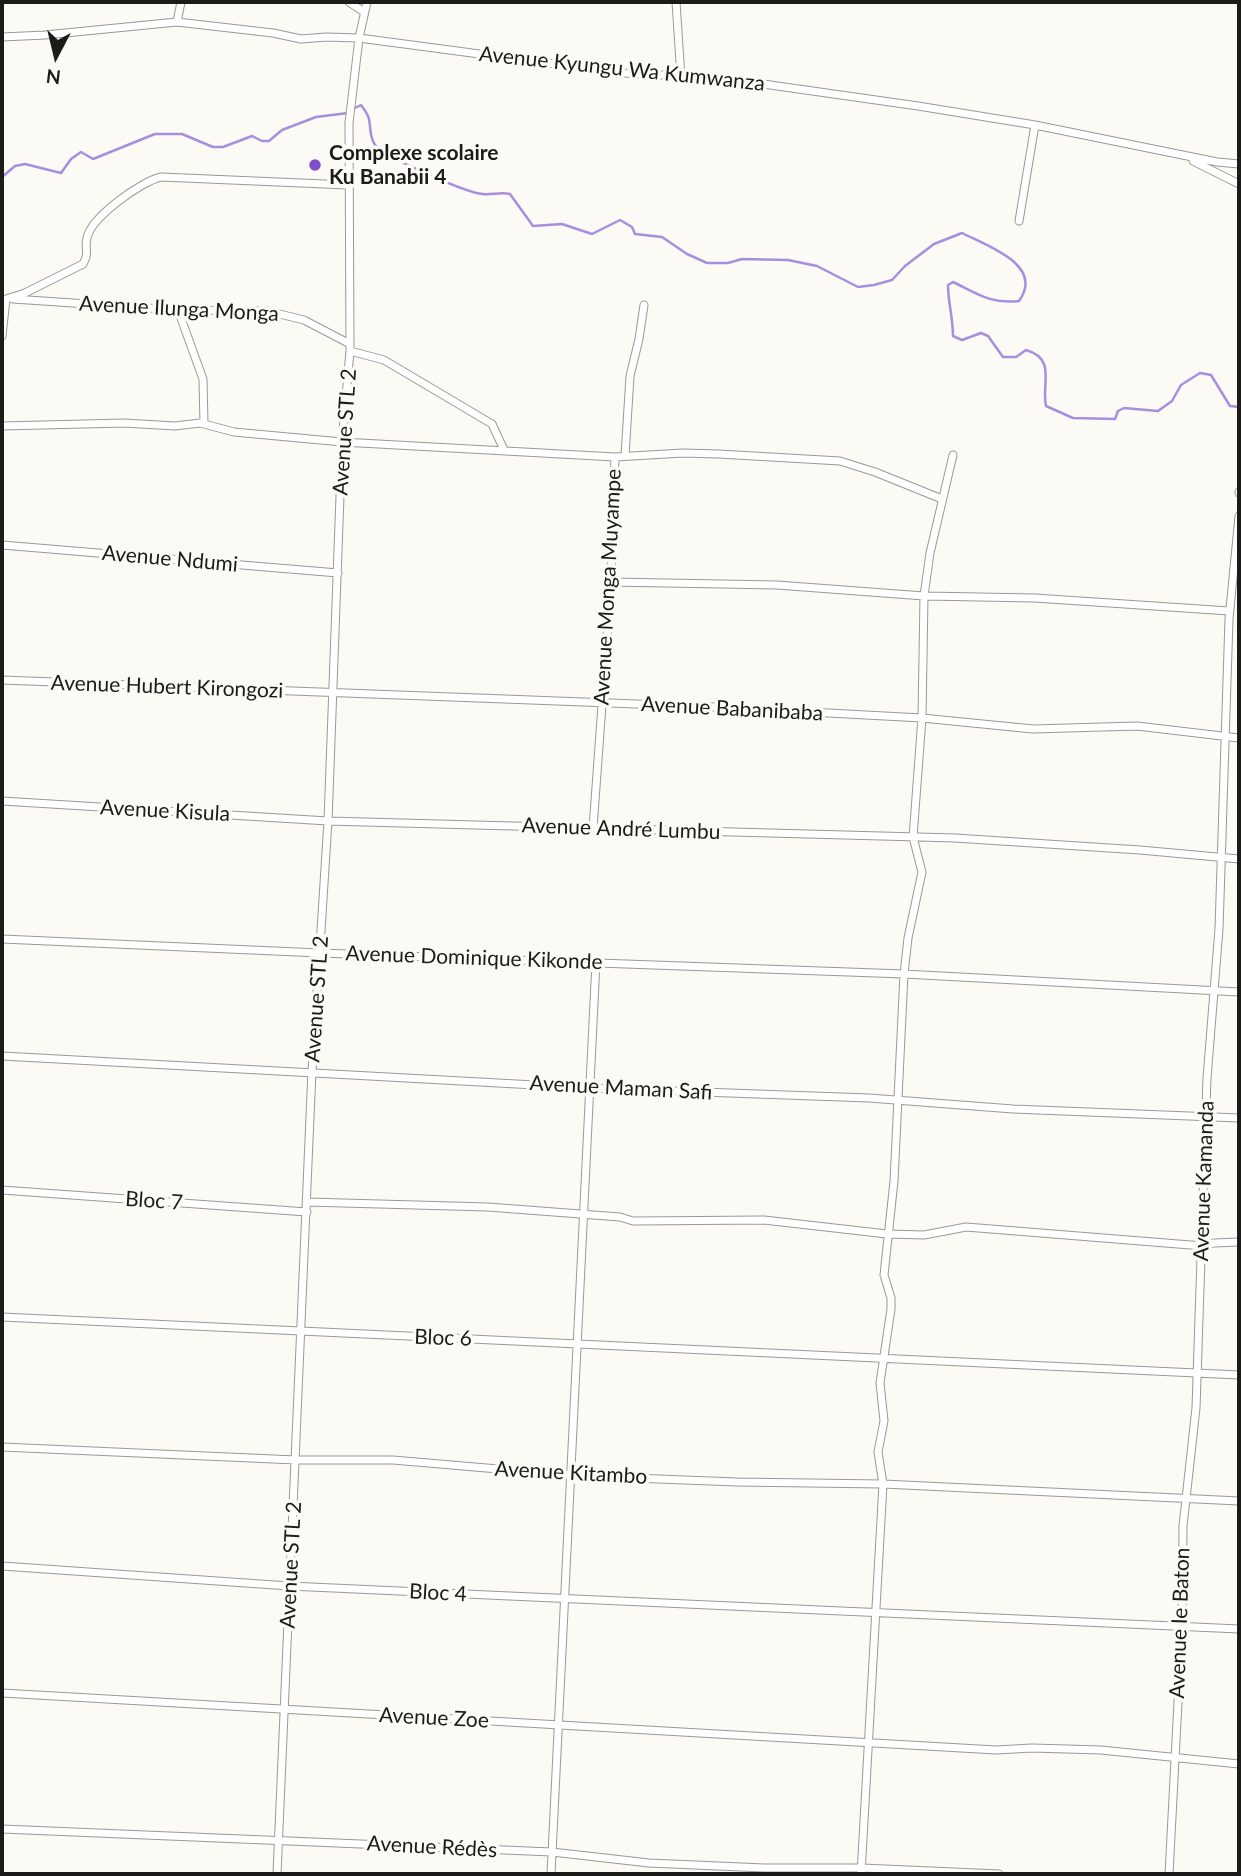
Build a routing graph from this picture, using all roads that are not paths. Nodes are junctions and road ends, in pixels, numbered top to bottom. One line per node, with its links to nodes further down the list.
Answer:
1 (181, 2): 6 (street)
2 (349, 2): 5 (street)
3 (367, 2): 5 (street)
4 (676, 2): 9 (street)
5 (364, 12): 8 (street)
6 (177, 22): 7 (street, Avenue Kyungu Wa Kumwanza); 8 (street, Avenue Kyungu Wa Kumwanza)
7 (2, 37)
8 (359, 38): 9 (street, Avenue Kyungu Wa Kumwanza); 14 (street, Avenue STL 2)
9 (681, 77): 10 (street, Avenue Kyungu Wa Kumwanza)
10 (1035, 125): 11 (street, Avenue Kyungu Wa Kumwanza); 15 (street)
11 (1181, 155): 12 (street, Avenue Kyungu Wa Kumwanza); 13 (street)
12 (1239, 164)
13 (1239, 184)
14 (348, 185): 16 (street); 22 (street, Avenue STL 2)
15 (1019, 221)
16 (4, 298): 18 (street, Avenue Ilunga Monga); 21 (street)
17 (643, 305): 28 (street)
18 (159, 309): 19 (street, Avenue Ilunga Monga); 20 (street)
19 (178, 310): 20 (street); 22 (street, Avenue Ilunga Monga)
20 (183, 322): 23 (street)
21 (2, 335)
22 (350, 347): 25 (street, Avenue STL 2); 26 (street, Avenue Ilunga Monga)
23 (204, 424): 24 (street, Avenue Monga Muyampe); 25 (street, Avenue Monga Muyampe)
24 (2, 426)
25 (342, 442): 26 (street, Avenue Monga Muyampe); 33 (street, Avenue STL 2)
26 (504, 450): 29 (street, Avenue Monga Muyampe)
27 (953, 454): 30 (street)
28 (625, 456): 29 (street); 30 (street)
29 (615, 457): 34 (street, Avenue Monga Muyampe)
30 (943, 499): 35 (street)
31 (1239, 516): 36 (street)
32 (2, 545): 33 (street, Avenue Ndumi)
33 (338, 573): 39 (street, Avenue STL 2)
34 (611, 582): 35 (street); 40 (street, Avenue Monga Muyampe)
35 (924, 596): 36 (street); 41 (street)
36 (1229, 615): 37 (street); 42 (street)
37 (1239, 620)
38 (2, 680): 39 (street, Avenue Hubert Kirongozi)
39 (333, 694): 40 (street, Avenue Babanibaba); 45 (street, Avenue STL 2)
40 (603, 703): 41 (street, Avenue Babanibaba); 46 (street, Avenue Monga Muyampe)
41 (922, 718): 42 (street, Avenue Babanibaba); 47 (street)
42 (1225, 737): 43 (street, Avenue Babanibaba); 48 (street)
43 (1239, 738)
44 (2, 801): 45 (street, Avenue Kisula)
45 (328, 821): 46 (street, Avenue André Lumbu); 51 (street, Avenue STL 2)
46 (593, 828): 47 (street, Avenue André Lumbu)
47 (913, 837): 48 (street, Avenue André Lumbu); 53 (street)
48 (1221, 858): 49 (street, Avenue André Lumbu); 54 (street)
49 (1239, 859)
50 (2, 939): 51 (street, Avenue Dominique Kikonde)
51 (320, 953): 52 (street, Avenue Dominique Kikonde); 57 (street, Avenue STL 2)
52 (596, 962): 53 (street, Avenue Dominique Kikonde); 58 (street)
53 (904, 974): 54 (street, Avenue Dominique Kikonde); 59 (street)
54 (1214, 990): 55 (street, Avenue Dominique Kikonde); 60 (street, Avenue Kamanda)
55 (1239, 992)
56 (2, 1056): 57 (street, Avenue Maman Safi)
57 (312, 1072): 58 (street, Avenue Maman Safi); 63 (street, Avenue STL 2)
58 (590, 1087): 59 (street, Avenue Maman Safi); 65 (street)
59 (899, 1101): 60 (street, Avenue Maman Safi); 66 (street)
60 (1206, 1116): 61 (street, Avenue Maman Safi); 68 (street, Avenue Kamanda)
61 (1239, 1118)
62 (2, 1190): 64 (street, Bloc 7)
63 (307, 1202): 64 (street, Avenue STL 2); 65 (street)
64 (307, 1212): 70 (street, Avenue STL 2)
65 (582, 1216): 66 (street); 71 (street)
66 (887, 1234): 68 (street); 72 (street)
67 (1239, 1242): 68 (street)
68 (1203, 1246): 73 (street, Avenue Kamanda)
69 (2, 1317): 70 (street, Bloc 6)
70 (301, 1331): 71 (street, Bloc 6); 76 (street, Avenue STL 2)
71 (578, 1344): 72 (street, Bloc 6); 77 (street)
72 (884, 1358): 73 (street, Bloc 6); 78 (street)
73 (1196, 1372): 74 (street, Bloc 6); 79 (street, Avenue le Baton)
74 (1239, 1375)
75 (2, 1447): 76 (street, Avenue Kitambo)
76 (296, 1460): 77 (street, Avenue Kitambo); 82 (street, Avenue STL 2)
77 (572, 1475): 78 (street, Avenue Kitambo); 83 (street)
78 (883, 1484): 79 (street, Avenue Kitambo); 84 (street)
79 (1186, 1497): 80 (street, Avenue Kitambo); 85 (street, Avenue le Baton)
80 (1239, 1501)
81 (2, 1566): 82 (street, Bloc 4)
82 (289, 1586): 83 (street, Bloc 4); 88 (street, Avenue STL 2)
83 (565, 1599): 84 (street, Bloc 4); 89 (street)
84 (874, 1614): 85 (street, Bloc 4); 90 (street)
85 (1182, 1626): 86 (street, Bloc 4); 91 (street, Avenue le Baton)
86 (1239, 1629)
87 (2, 1693): 88 (street, Avenue Zoe)
88 (285, 1709): 89 (street, Avenue Zoe); 94 (street, Avenue STL 2)
89 (558, 1725): 90 (street, Avenue Zoe); 95 (street)
90 (867, 1741): 91 (street, Avenue Zoe); 96 (street)
91 (1174, 1758): 92 (street, Avenue Zoe); 100 (street, Avenue le Baton)
92 (1239, 1765)
93 (2, 1829): 94 (street, Avenue Rédès)
94 (279, 1840): 95 (street, Avenue Rédès); 97 (street, Avenue STL 2)
95 (552, 1852): 96 (street, Avenue Rédès); 98 (street)
96 (862, 1871): 99 (street, Avenue Rédès)
97 (277, 1874)
98 (551, 1874)
99 (999, 1874)
100 (1169, 1874)

